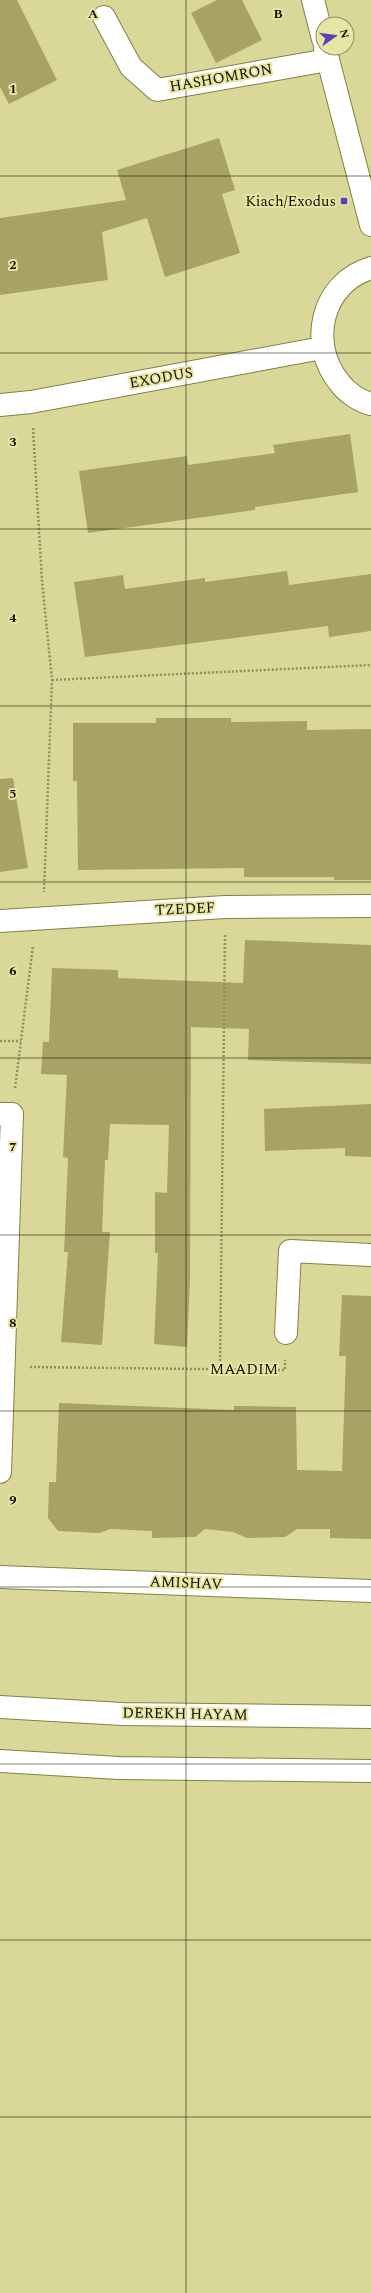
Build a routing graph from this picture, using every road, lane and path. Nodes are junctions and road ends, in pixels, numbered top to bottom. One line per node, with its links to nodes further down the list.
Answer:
1 (313, 0): 2 (street)
2 (317, 16)
3 (104, 17): 4 (street, HASHOMRON)
4 (315, 52)
5 (328, 56): 6 (street)
6 (371, 225)
7 (371, 268): 8 (street)
8 (322, 348): 9 (street, EXODUS); 10 (street)
9 (31, 402): 11 (street, EXODUS); 13 (path)
10 (371, 404)
11 (0, 405)
12 (371, 666): 13 (path)
13 (52, 680): 16 (path)
14 (371, 906): 15 (street, TZEDEF)
15 (225, 907): 16 (street, TZEDEF); 24 (path)
16 (37, 918): 17 (street, TZEDEF); 19 (path)
17 (0, 921)
18 (0, 1041): 19 (path)
19 (22, 1041): 20 (path)
20 (6, 1114): 23 (street)
21 (371, 1255): 22 (street)
22 (286, 1333): 24 (path, MAADIM)
23 (4, 1366): 24 (path, MAADIM); 25 (street)
24 (220, 1370)
25 (0, 1472)
26 (0, 1577): 27 (street, AMISHAV)
27 (371, 1591)
28 (0, 1707): 29 (street, DEREKH HAYAM)
29 (371, 1717)
30 (0, 1761): 31 (street)
31 (371, 1771)

